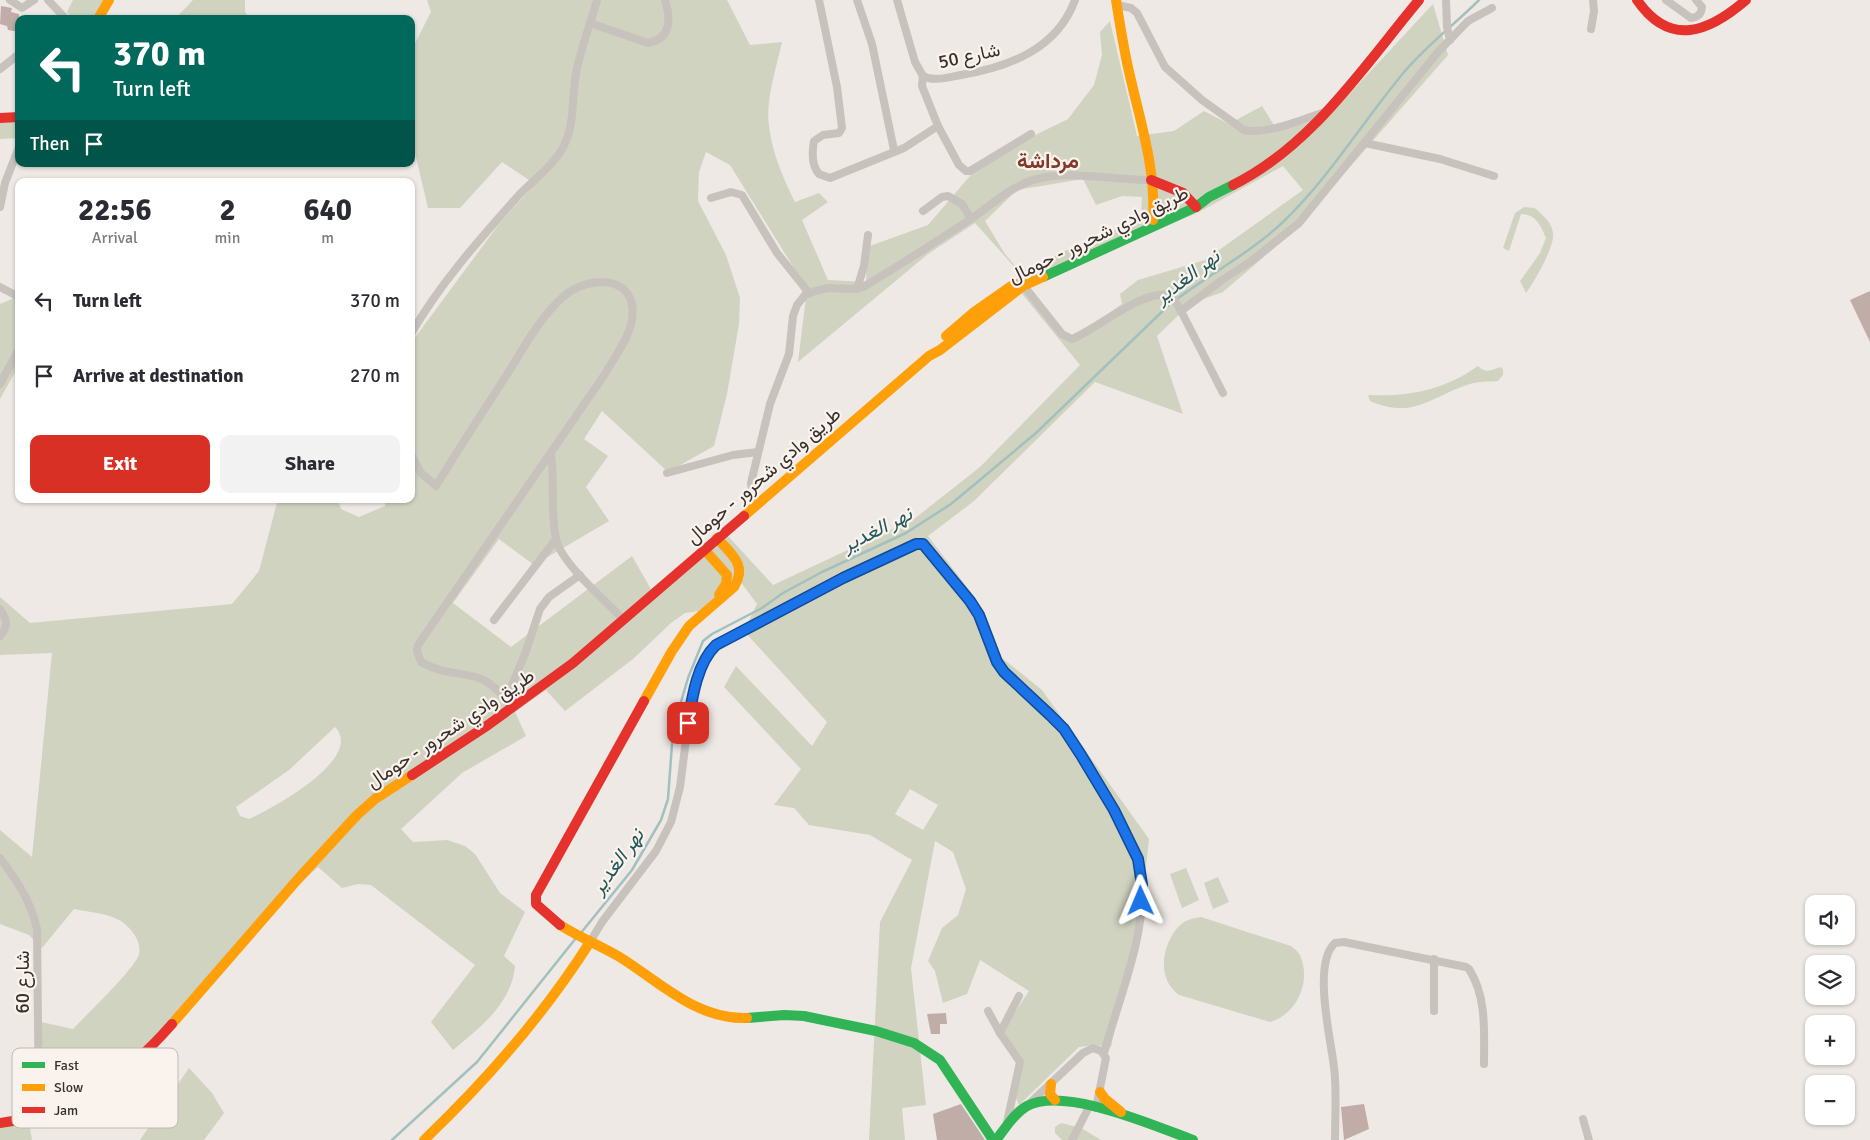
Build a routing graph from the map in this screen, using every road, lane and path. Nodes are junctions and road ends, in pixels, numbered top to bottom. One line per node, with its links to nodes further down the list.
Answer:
1 (10, 0): 2 (street)
2 (34, 0)
3 (48, 0): 20 (street)
4 (109, 0): 21 (main road)
5 (597, 0): 22 (street)
6 (665, 0): 22 (street)
7 (819, 0): 34 (street)
8 (857, 0): 34 (street)
9 (897, 0): 27 (street, شارع 50)
10 (1076, 0): 27 (street, شارع 50)
11 (1419, 0): 28 (main road, طريق وادي شحرور - حومال)
12 (1446, 0): 24 (street)
13 (1592, 0): 23 (street)
14 (1637, 0): 17 (main road)
15 (1666, 0): 16 (street)
16 (1696, 0)
17 (1746, 0)
18 (1117, 3): 28 (street); 37 (main road)
19 (1492, 8): 24 (street)
20 (62, 15)
21 (100, 15)
22 (590, 22): 52 (street)
23 (1591, 29)
24 (1450, 39): 33 (street)
25 (15, 57): 26 (street)
26 (0, 69)
27 (923, 76): 31 (street)
28 (1327, 112): 39 (main road, طريق وادي شحرور - حومال)
29 (15, 116): 30 (main road)
30 (0, 118)
31 (938, 126): 32 (street); 34 (street)
32 (1031, 134)
33 (1366, 143): 36 (street); 51 (street)
34 (894, 150)
35 (15, 157): 40 (street)
36 (1494, 176)
37 (1151, 180): 39 (main road); 42 (street); 43 (main road)
38 (711, 198): 49 (street)
39 (1194, 204): 43 (main road, طريق وادي شحرور - حومال); 44 (main road, طريق وادي شحرور - حومال)
40 (0, 207)
41 (923, 211): 42 (street)
42 (971, 218): 48 (street)
43 (1153, 220): 44 (main road, طريق وادي شحرور - حومال)
44 (1132, 232): 46 (main road, طريق وادي شحرور - حومال)
45 (868, 235): 48 (street)
46 (1021, 283): 51 (street); 60 (main road, طريق وادي شحرور - حومال)
47 (0, 287): 50 (street)
48 (857, 289): 49 (street)
49 (809, 293): 56 (street)
50 (15, 295)
51 (1180, 309): 55 (street)
52 (415, 328)
53 (15, 356): 54 (street)
54 (0, 384)
55 (1223, 394)
56 (758, 452): 59 (street); 60 (street)
57 (551, 455): 58 (street); 62 (street); 70 (street)
58 (415, 462)
59 (667, 473)
60 (754, 507): 61 (main road, طريق وادي شحرور - حومال)
61 (717, 538): 63 (main road, طريق وادي شحرور - حومال); 65 (main road)
62 (556, 539): 64 (street); 67 (street)
63 (704, 549): 65 (main road); 68 (main road, طريق وادي شحرور - حومال)
64 (580, 575): 68 (street); 70 (street)
65 (713, 604): 73 (main road)
66 (0, 609): 69 (street)
67 (494, 620)
68 (624, 620): 71 (main road, طريق وادي شحرور - حومال)
69 (0, 636)
70 (506, 699): 71 (street)
71 (512, 709): 80 (main road, طريق وادي شحرور - حومال)
72 (0, 858): 79 (street, شارع 60)
73 (586, 940): 81 (street); 91 (main road); 92 (main road)
74 (1434, 959): 77 (street); 82 (street); 95 (street)
75 (1019, 996): 78 (street)
76 (988, 1011): 78 (street)
77 (1434, 1011)
78 (1000, 1033): 90 (street)
79 (38, 1048)
80 (149, 1048)
81 (1104, 1053): 83 (street); 84 (street)
82 (1484, 1064)
83 (1051, 1084): 85 (main road); 86 (street)
84 (1100, 1092): 87 (street); 88 (main road)
85 (1054, 1100): 86 (main road); 87 (main road)
86 (1028, 1105): 90 (main road)
87 (1093, 1107): 88 (main road); 93 (street)
88 (1126, 1116): 94 (main road)
89 (1583, 1119): 96 (street)
90 (1006, 1129): 92 (main road)
91 (424, 1140)
92 (995, 1140)
93 (1072, 1140)
94 (1192, 1140)
95 (1335, 1140)
96 (1589, 1140)

